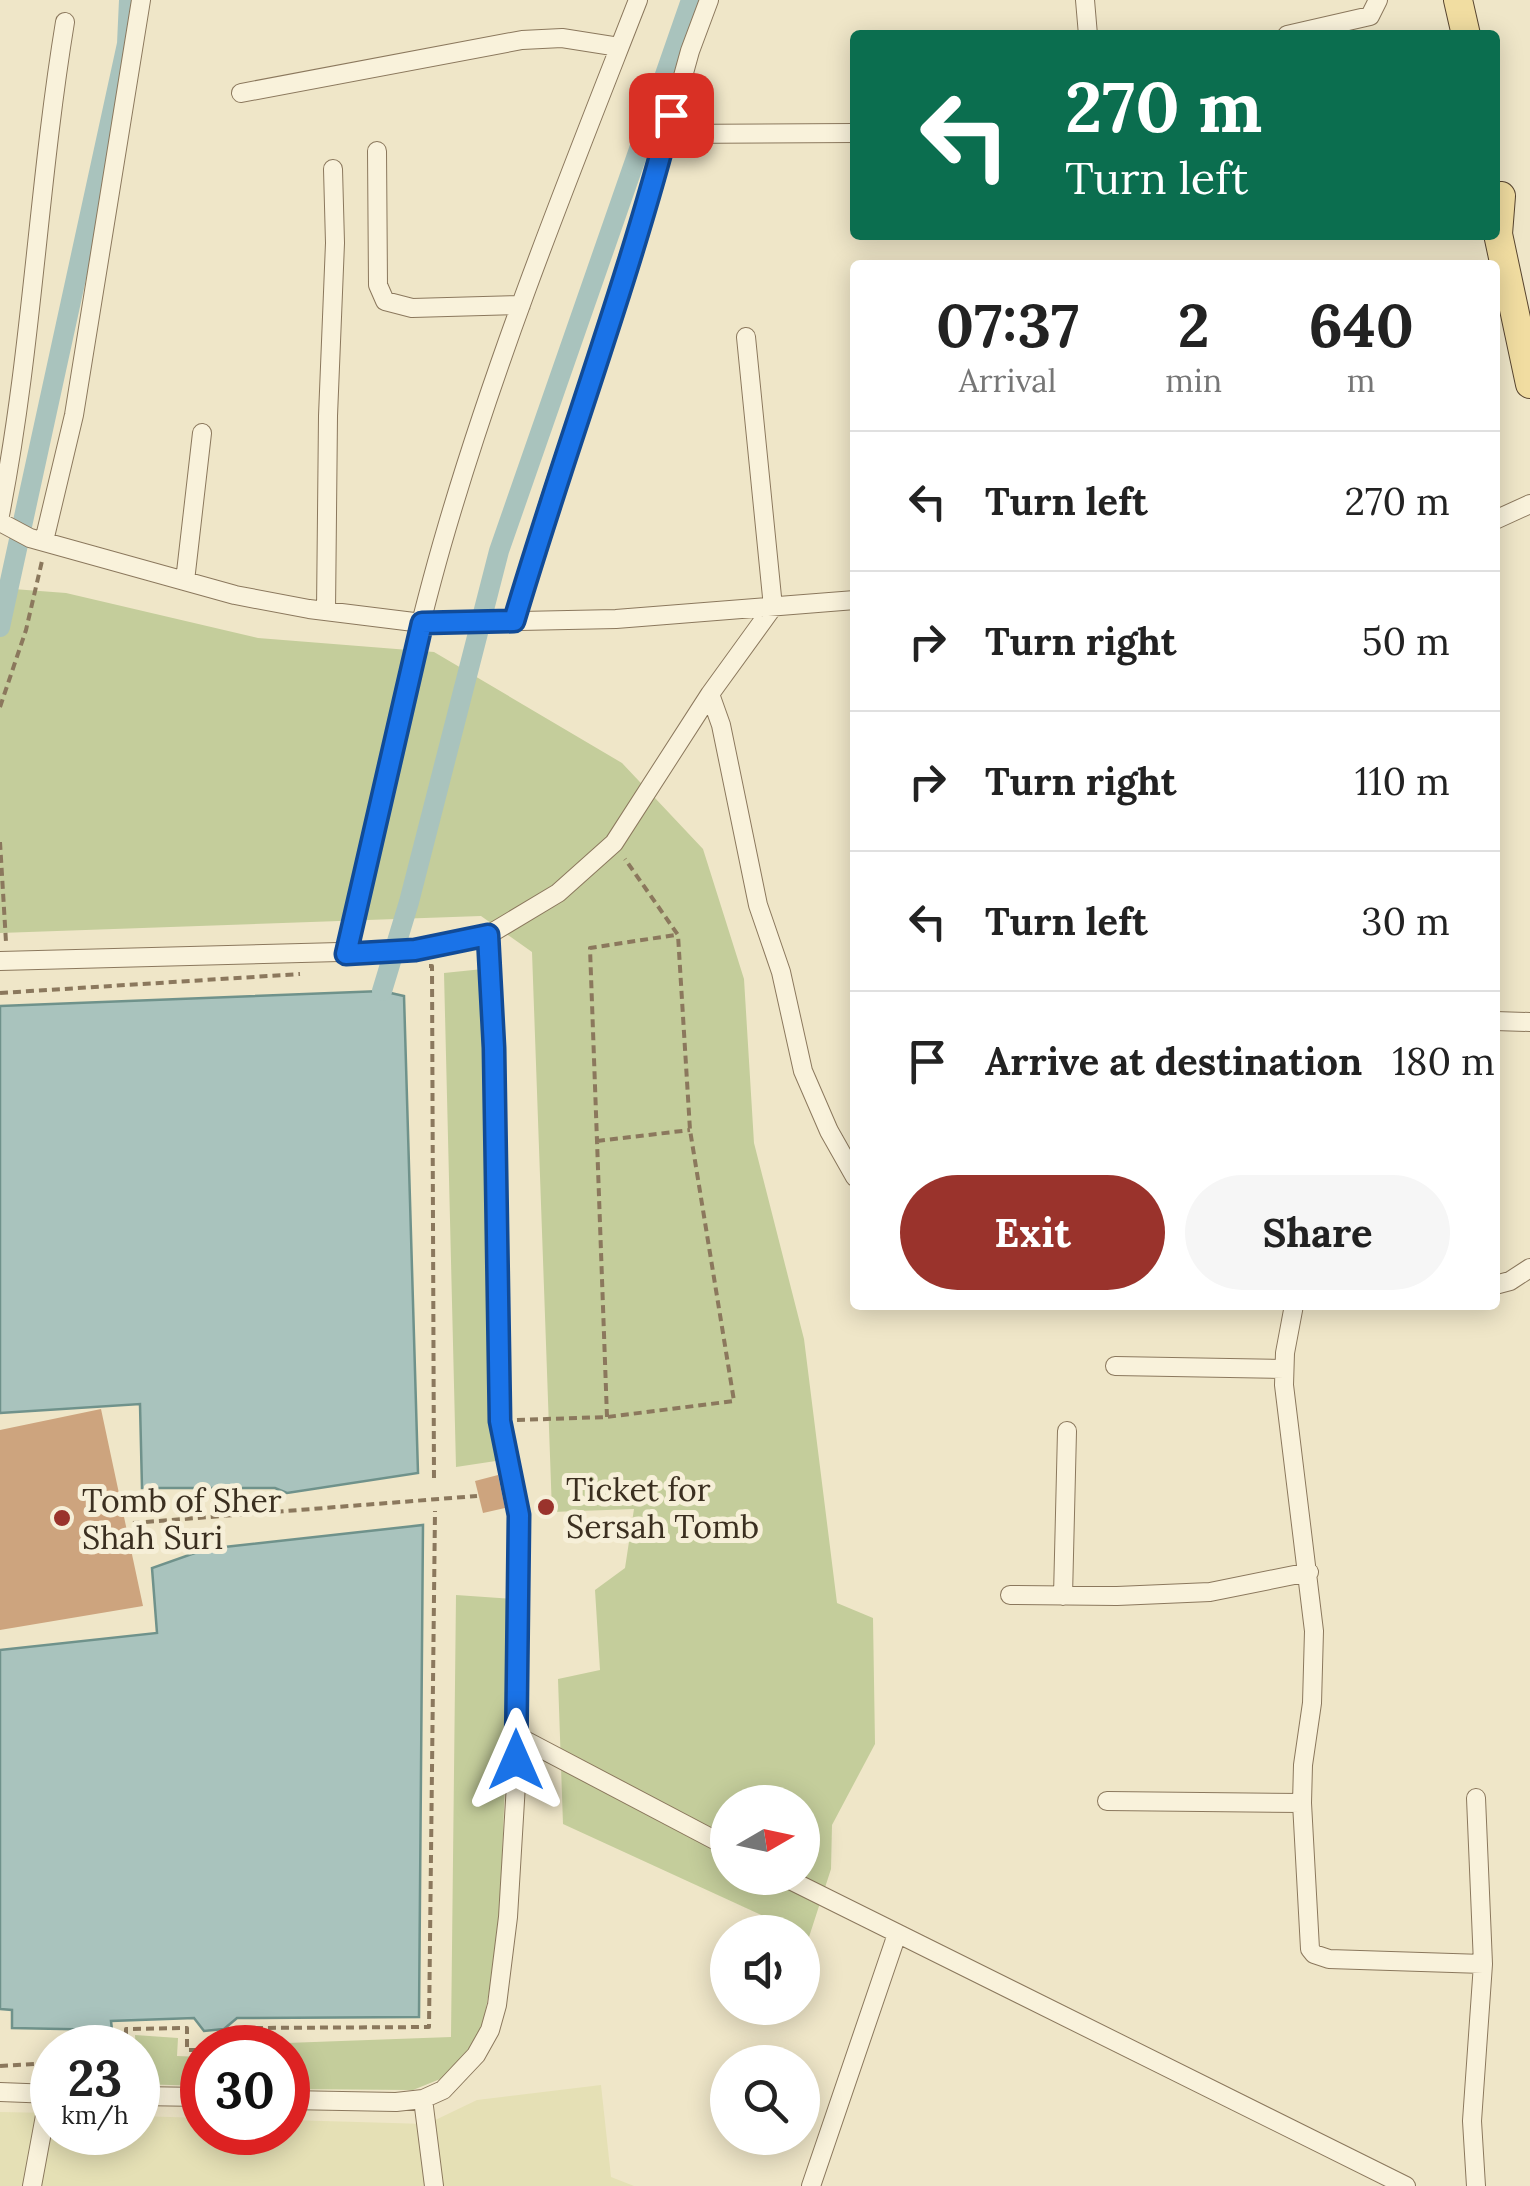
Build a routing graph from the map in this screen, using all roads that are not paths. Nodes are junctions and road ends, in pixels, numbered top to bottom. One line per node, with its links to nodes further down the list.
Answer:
1 (140, 0): 27 (street)
2 (638, 0): 11 (street)
3 (709, 0): 13 (street)
4 (1085, 0): 8 (street)
5 (1378, 0): 9 (street)
6 (1458, 0): 10 (main road)
7 (65, 22): 26 (street)
8 (1088, 30)
9 (1312, 30)
10 (1465, 30)
11 (619, 46): 12 (street); 19 (street)
12 (240, 93)
13 (666, 134): 14 (street); 32 (street)
14 (850, 134)
15 (376, 151): 19 (street)
16 (333, 169): 31 (street)
17 (1500, 190): 20 (main road)
18 (1497, 240): 22 (main road)
19 (521, 305): 33 (street)
20 (1530, 316)
21 (746, 337): 30 (street)
22 (1530, 384)
23 (202, 433): 28 (street)
24 (1530, 504): 25 (street)
25 (1500, 518)
26 (3, 521): 27 (street)
27 (37, 540): 28 (street)
28 (185, 581): 31 (street)
29 (850, 600): 30 (street)
30 (773, 607): 32 (street); 34 (street)
31 (326, 611): 33 (street)
32 (510, 621): 33 (street)
33 (422, 623): 36 (street)
34 (710, 694): 35 (street); 40 (street)
35 (488, 935): 36 (street); 50 (street)
36 (356, 954): 37 (street)
37 (4, 961)
38 (1500, 1020): 39 (street)
39 (1530, 1022)
40 (850, 1168)
41 (1530, 1268): 42 (street)
42 (1500, 1283)
43 (1293, 1310): 45 (street)
44 (1114, 1366): 45 (street)
45 (1284, 1369): 47 (street)
46 (1067, 1431): 49 (street)
47 (1309, 1572): 49 (street); 53 (street)
48 (1010, 1596): 49 (street)
49 (1063, 1596)
50 (517, 1736): 54 (street); 60 (street)
51 (1476, 1798): 57 (street)
52 (1107, 1801): 53 (street)
53 (1302, 1803): 57 (street)
54 (710, 1838)
55 (819, 1895): 56 (street)
56 (896, 1934): 65 (street); 66 (street)
57 (1483, 1964): 67 (street)
58 (0, 2092): 59 (street)
59 (30, 2093)
60 (423, 2099): 61 (street); 64 (street)
61 (310, 2100)
62 (38, 2155): 63 (street)
63 (32, 2186)
64 (434, 2186)
65 (812, 2186)
66 (1406, 2186)
67 (1476, 2186)

